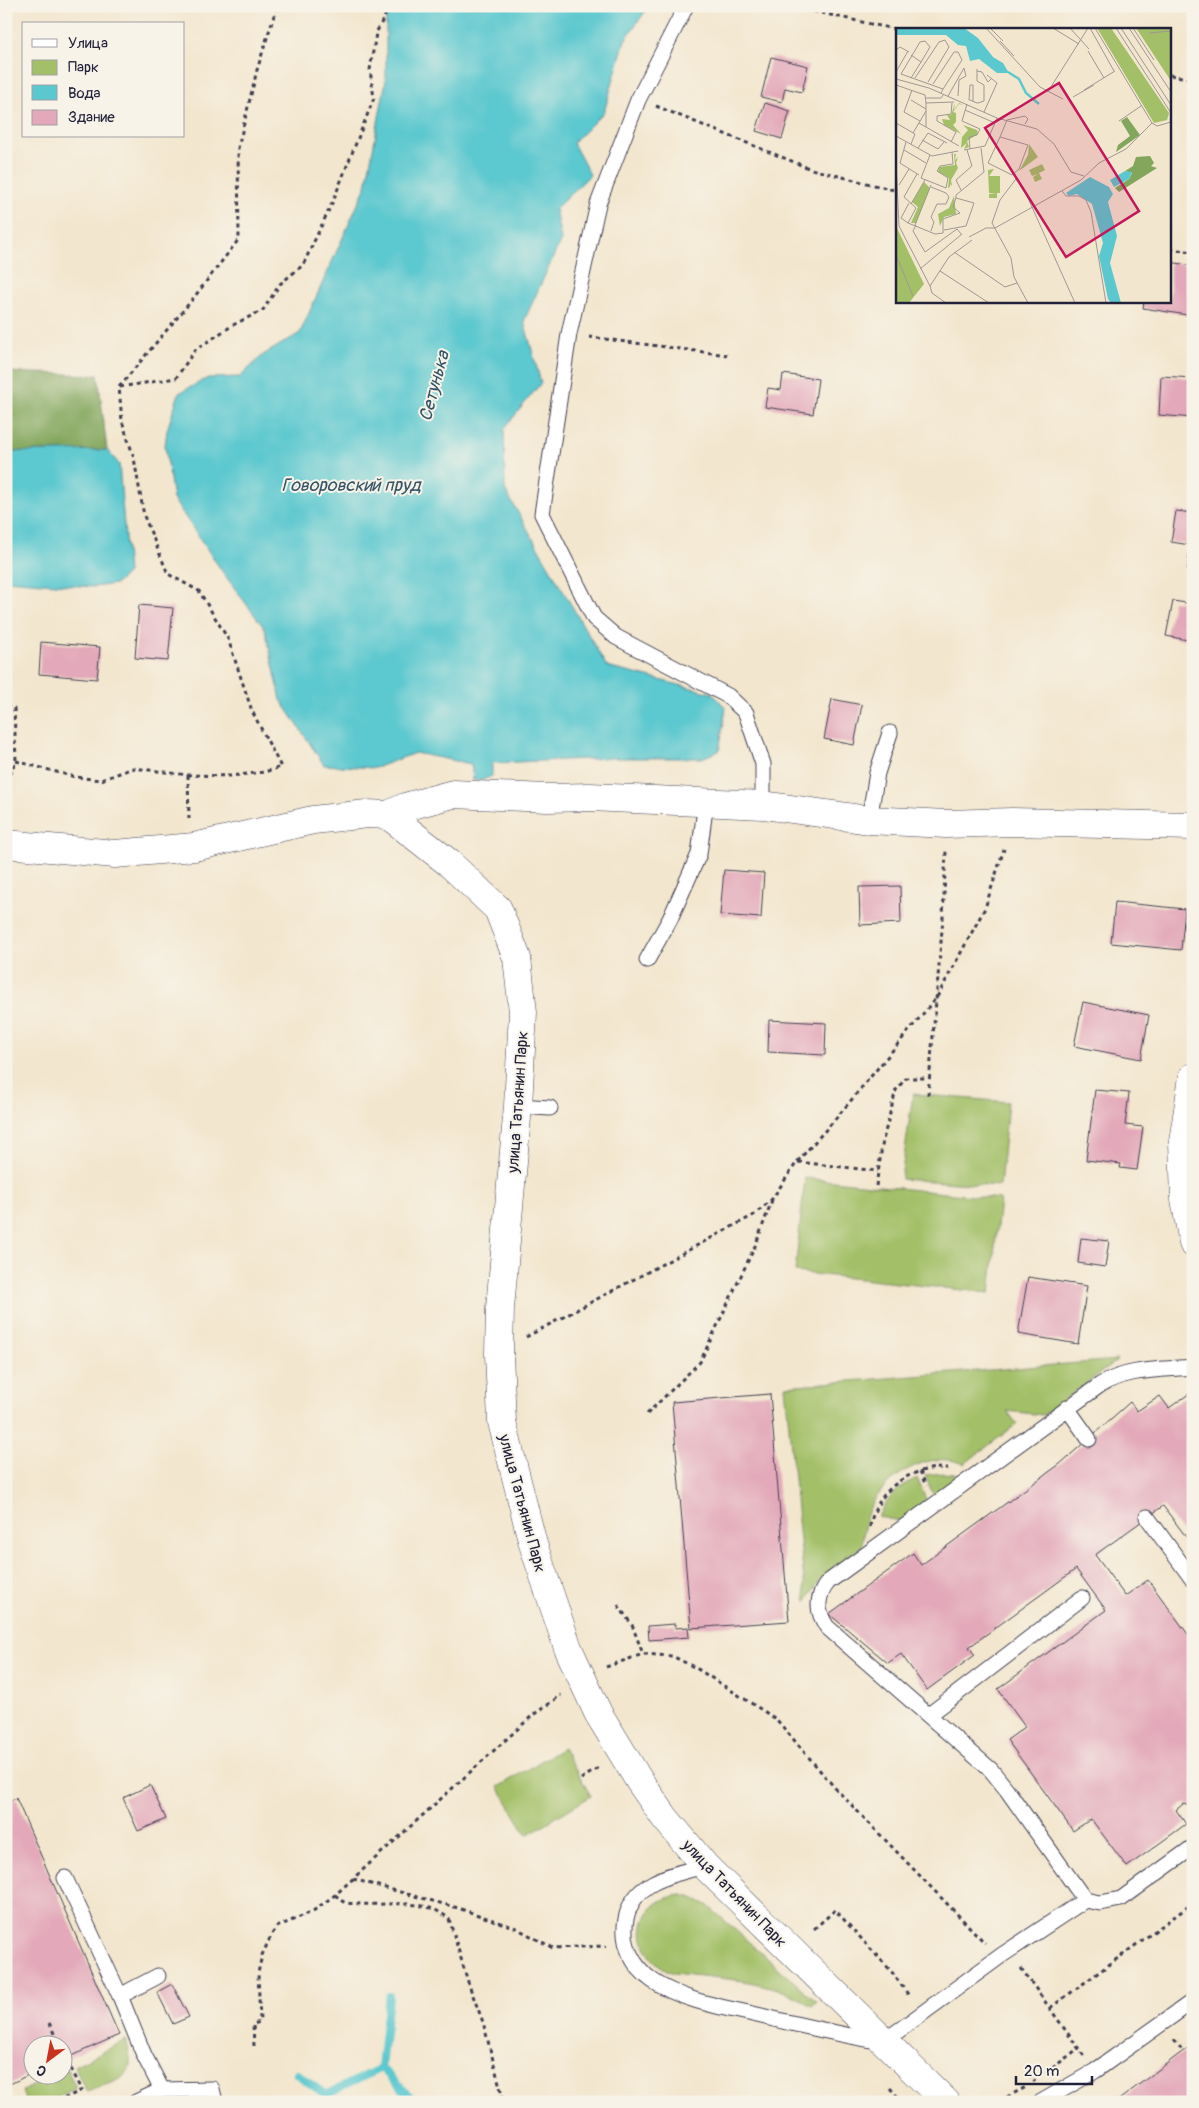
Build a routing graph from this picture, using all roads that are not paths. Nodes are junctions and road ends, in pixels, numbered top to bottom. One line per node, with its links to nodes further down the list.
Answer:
1 (686, 6): 4 (lane)
2 (890, 733): 6 (lane)
3 (706, 802): 4 (street); 5 (street); 9 (lane)
4 (763, 805): 6 (street)
5 (388, 815): 8 (street); 11 (street, улица Татьянин Парк)
6 (869, 820): 7 (street)
7 (1193, 826)
8 (6, 844)
9 (647, 960)
10 (1193, 1077): 13 (street)
11 (518, 1106): 12 (lane); 22 (street, улица Татьянин Парк)
12 (550, 1108)
13 (1193, 1243)
14 (1193, 1367): 15 (lane)
15 (1068, 1408): 16 (lane); 20 (lane)
16 (1089, 1439)
17 (1147, 1517): 18 (lane)
18 (1193, 1580)
19 (1082, 1598): 20 (lane)
20 (928, 1715): 24 (lane)
21 (1193, 1847): 24 (lane)
22 (705, 1866): 28 (street, улица Татьянин Парк); 28 (lane)
23 (65, 1878): 26 (lane)
24 (1085, 1900): 28 (lane)
25 (158, 1976): 26 (lane)
26 (120, 1996): 29 (lane)
27 (1193, 2001): 33 (lane)
28 (883, 2042): 32 (street, улица Татьянин Парк)
29 (162, 2090): 30 (lane); 31 (lane)
30 (136, 2102)
31 (215, 2102)
32 (946, 2102)
33 (1041, 2102)

